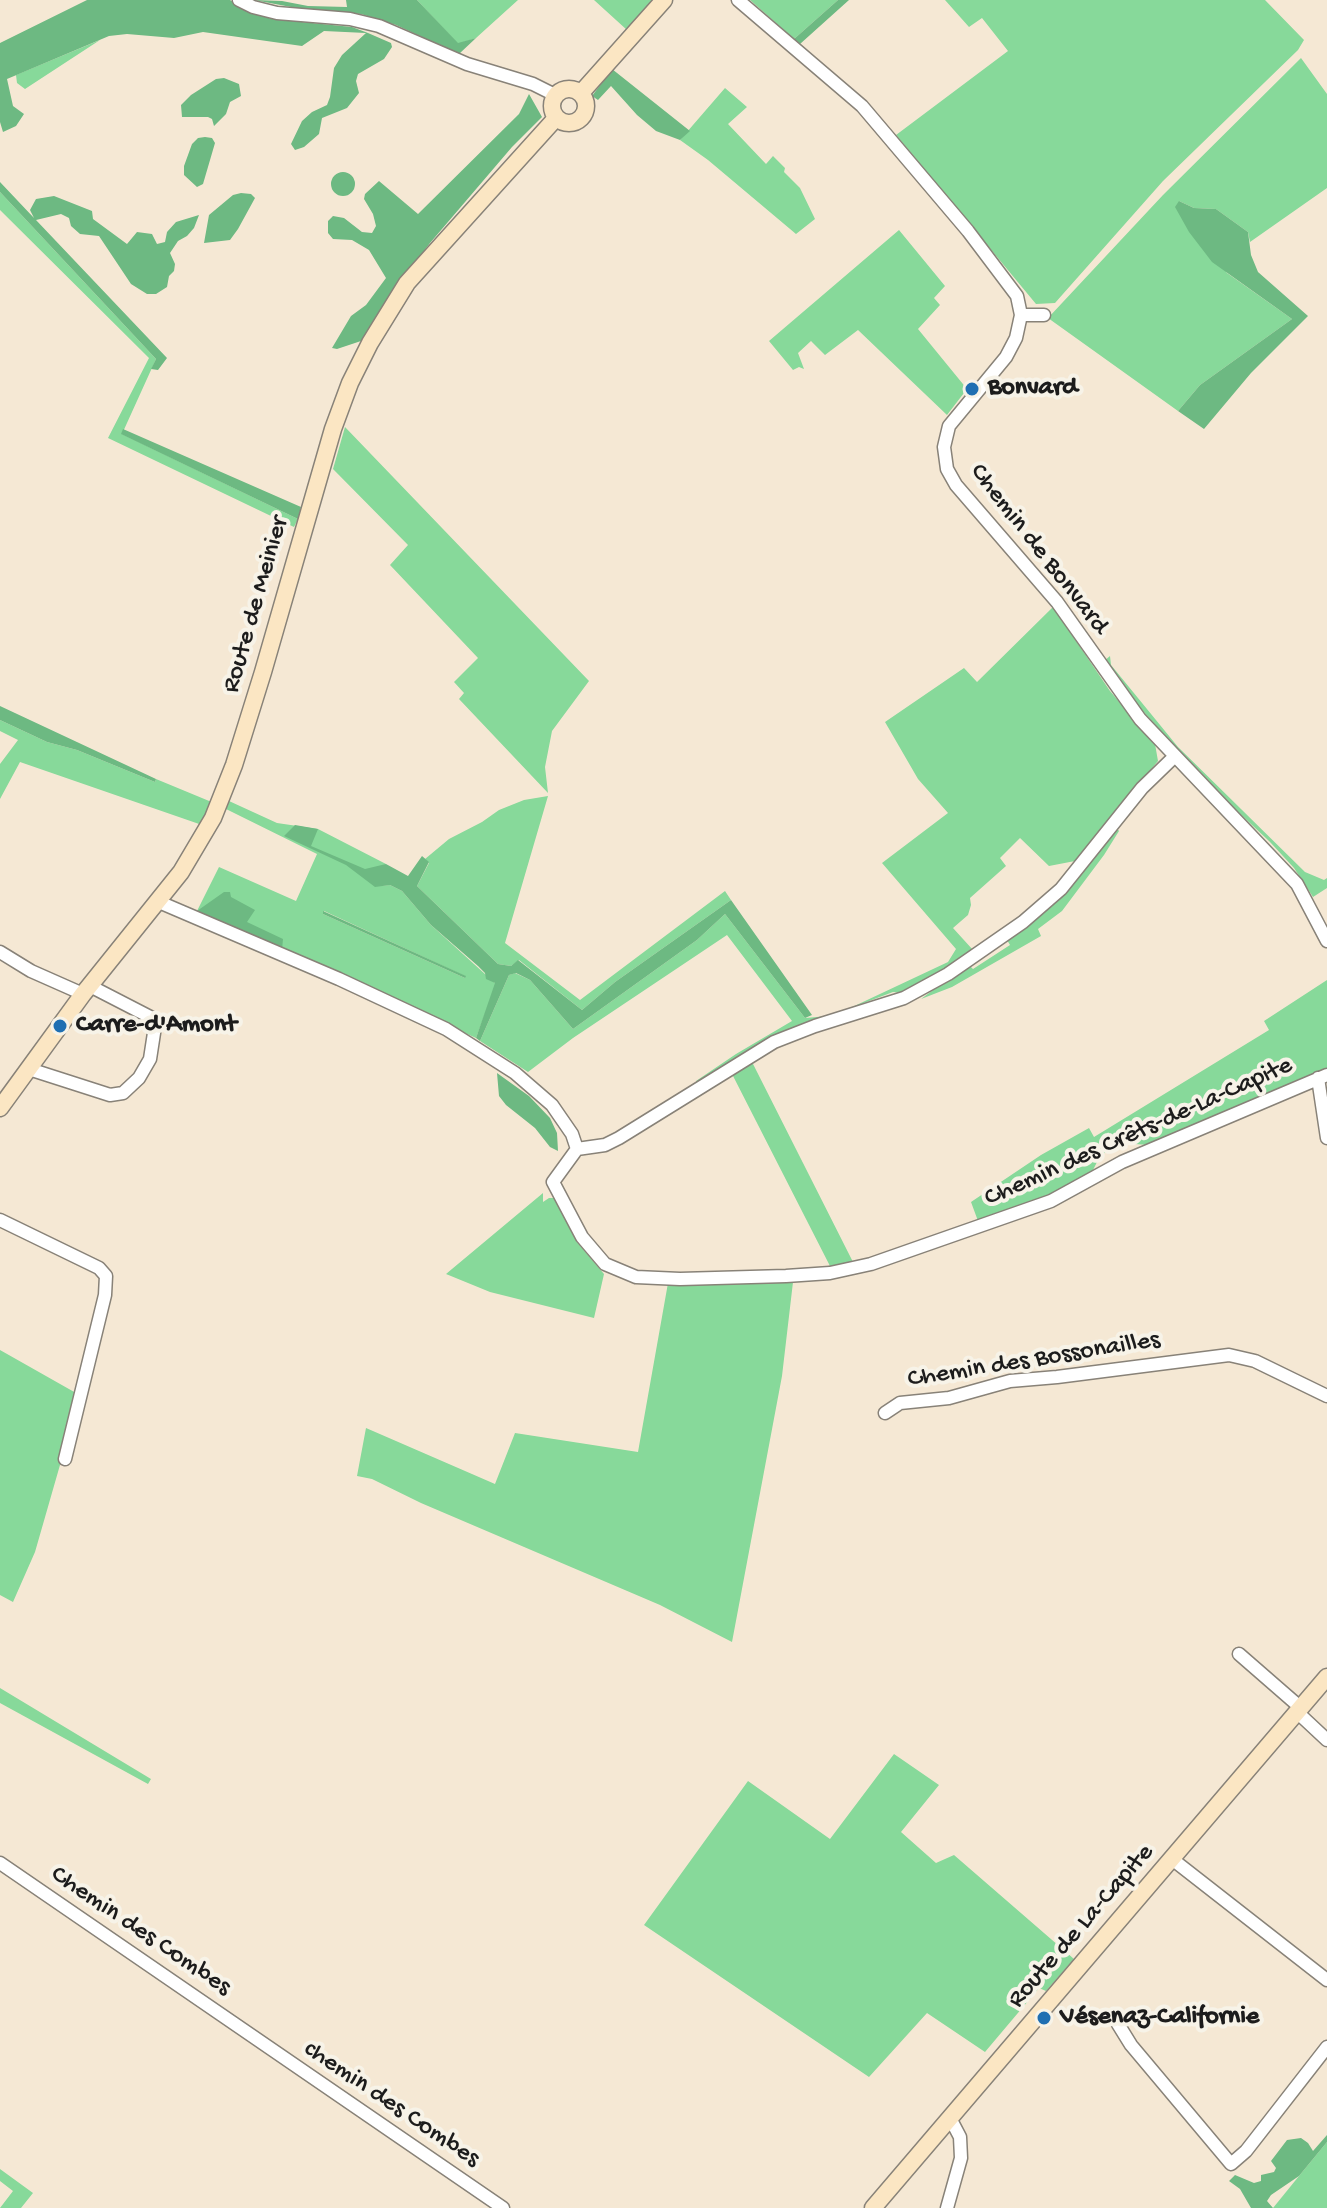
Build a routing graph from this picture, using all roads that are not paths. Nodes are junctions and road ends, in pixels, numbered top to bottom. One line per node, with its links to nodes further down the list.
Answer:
1 (239, 0): 5 (street)
2 (664, 0): 4 (street)
3 (738, 0): 7 (street)
4 (581, 93): 5 (street); 6 (street)
5 (555, 95): 6 (street)
6 (556, 118): 10 (street, Route de Meinier)
7 (1021, 315): 8 (street); 9 (street, Chemin de Bonvard)
8 (1044, 315)
9 (1174, 757): 11 (street, Chemin de Bonvard); 18 (street)
10 (159, 902): 13 (street, Route de Meinier); 18 (street)
11 (1327, 941)
12 (0, 952): 13 (street)
13 (87, 990): 14 (street, Route de Meinier); 14 (street)
14 (29, 1069): 16 (street, Route de Meinier)
15 (1323, 1077): 17 (street); 18 (street, Chemin des Crêts-de-La-Capite)
16 (0, 1108)
17 (1327, 1138)
18 (577, 1149)
19 (0, 1220): 22 (street)
20 (1327, 1396): 21 (street, Chemin des Bossonailles)
21 (885, 1413)
22 (65, 1459)
23 (1239, 1654): 25 (street)
24 (1327, 1677): 25 (street, Route de La-Capite)
25 (1299, 1710): 26 (street); 27 (street, Route de La-Capite)
26 (1327, 1740)
27 (1172, 1859): 29 (street); 33 (street, Route de La-Capite)
28 (0, 1863): 31 (street, Chemin des Combes)
29 (1327, 1980)
30 (1118, 2024): 32 (street)
31 (254, 2038): 34 (street, chemin des Combes)
32 (1327, 2047)
33 (950, 2118): 35 (street, Route de La-Capite); 36 (street)
34 (503, 2208)
35 (873, 2208)
36 (947, 2208)

